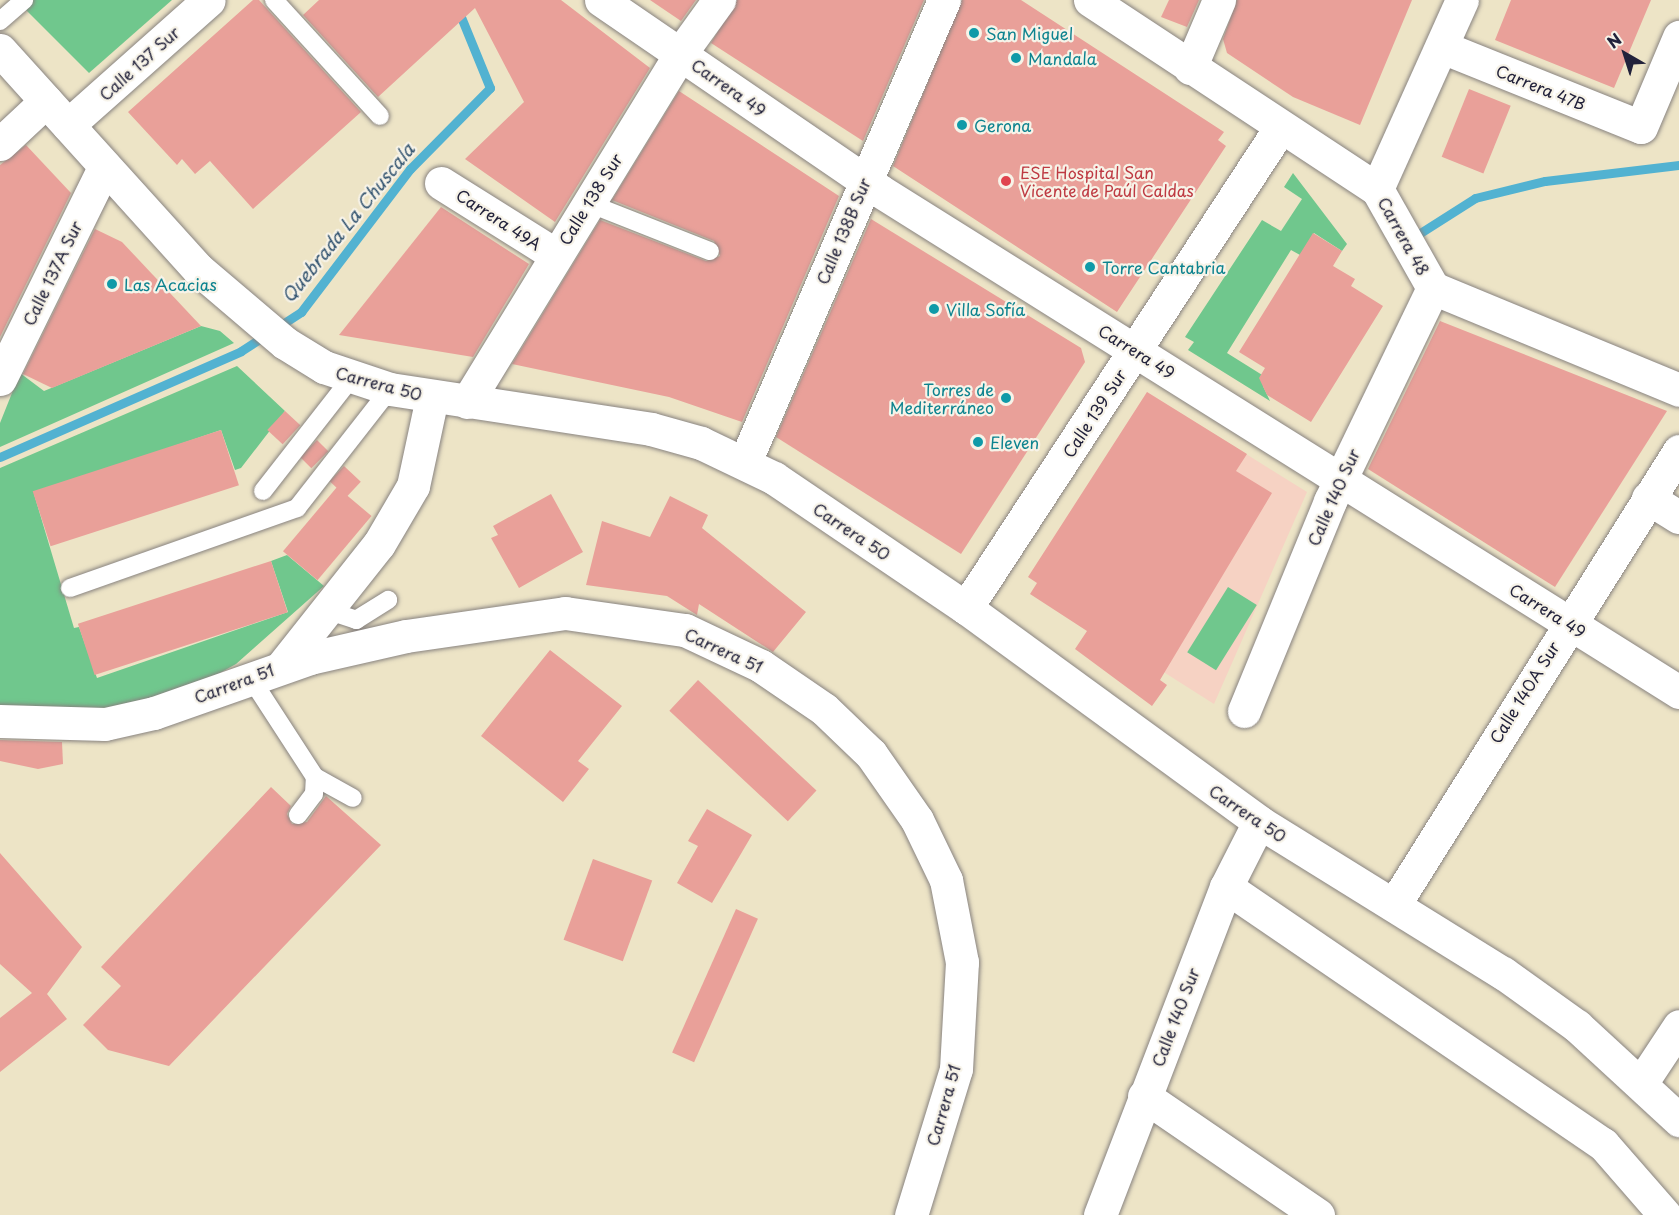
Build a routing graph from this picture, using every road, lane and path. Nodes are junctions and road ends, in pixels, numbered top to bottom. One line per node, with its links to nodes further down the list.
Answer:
1 (24, 0): 10 (lane)
2 (209, 0): 18 (street, Calle 137 Sur)
3 (274, 0): 17 (lane)
4 (601, 0): 14 (street, Carrera 49)
5 (719, 0): 14 (street, Calle 138 Sur)
6 (944, 0): 22 (street, Calle 138B Sur)
7 (1090, 0): 15 (street, Carrera 48)
8 (1219, 0): 15 (street)
9 (1462, 0): 12 (street)
10 (0, 21)
11 (1679, 37): 12 (street, Carrera 47B)
12 (1442, 47): 24 (street)
13 (0, 50): 16 (street, Carrera 50)
14 (680, 54): 22 (street, Carrera 49); 25 (street, Calle 138 Sur)
15 (1190, 68): 19 (street, Carrera 48)
16 (46, 101): 18 (street, Carrera 50); 20 (street)
17 (380, 116)
18 (68, 125): 21 (street, Carrera 50)
19 (1280, 128): 24 (street, Carrera 48); 29 (street, Calle 139 Sur)
20 (0, 144)
21 (105, 166): 30 (street, Carrera 50); 31 (street, Calle 137A Sur)
22 (864, 180): 29 (street, Carrera 49); 37 (street, Calle 138B Sur)
23 (441, 183): 27 (street, Carrera 49A)
24 (1377, 189): 28 (street, Carrera 48)
25 (588, 202): 26 (lane); 27 (street, Calle 138 Sur)
26 (710, 251)
27 (556, 255): 35 (street, Calle 138 Sur)
28 (1433, 288): 33 (street, Carrera 48); 38 (street, Calle 140 Sur)
29 (1135, 350): 38 (street, Carrera 49); 44 (street, Calle 139 Sur)
30 (352, 377): 32 (street, Carrera 50); 39 (lane)
31 (0, 379)
32 (390, 389): 34 (street, Carrera 50); 42 (lane)
33 (1679, 390)
34 (432, 397): 35 (street, Carrera 50); 45 (street)
35 (467, 402): 37 (street, Carrera 50)
36 (1679, 451): 40 (street, Calle 140A Sur)
37 (745, 462): 44 (street, Carrera 50)
38 (1340, 479): 46 (street, Carrera 49); 50 (street, Calle 140 Sur)
39 (263, 491)
40 (1648, 498): 41 (street); 46 (street, Calle 140A Sur)
41 (1679, 517)
42 (70, 588)
43 (388, 600): 45 (lane)
44 (966, 608): 55 (street, Carrera 50)
45 (326, 610): 47 (street)
46 (1567, 622): 49 (street, Carrera 49); 57 (street, Calle 140A Sur)
47 (283, 665): 48 (street, Carrera 51); 62 (street, Carrera 51)
48 (250, 677): 51 (street, Carrera 51); 52 (lane)
49 (1679, 692)
50 (1244, 711)
51 (0, 721)
52 (315, 777): 53 (lane); 54 (lane)
53 (353, 798)
54 (298, 815)
55 (1259, 822): 56 (street, Calle 140 Sur); 57 (street, Carrera 50)
56 (1226, 887): 60 (street, Calle 140 Sur); 65 (street)
57 (1394, 905): 59 (street, Carrera 50)
58 (1679, 1026): 59 (street)
59 (1642, 1082): 61 (street, Carrera 50)
60 (1144, 1096): 63 (street, Calle 140 Sur); 64 (street)
61 (1679, 1120)
62 (910, 1215)
63 (1100, 1215)
64 (1318, 1215)
65 (1665, 1215)

